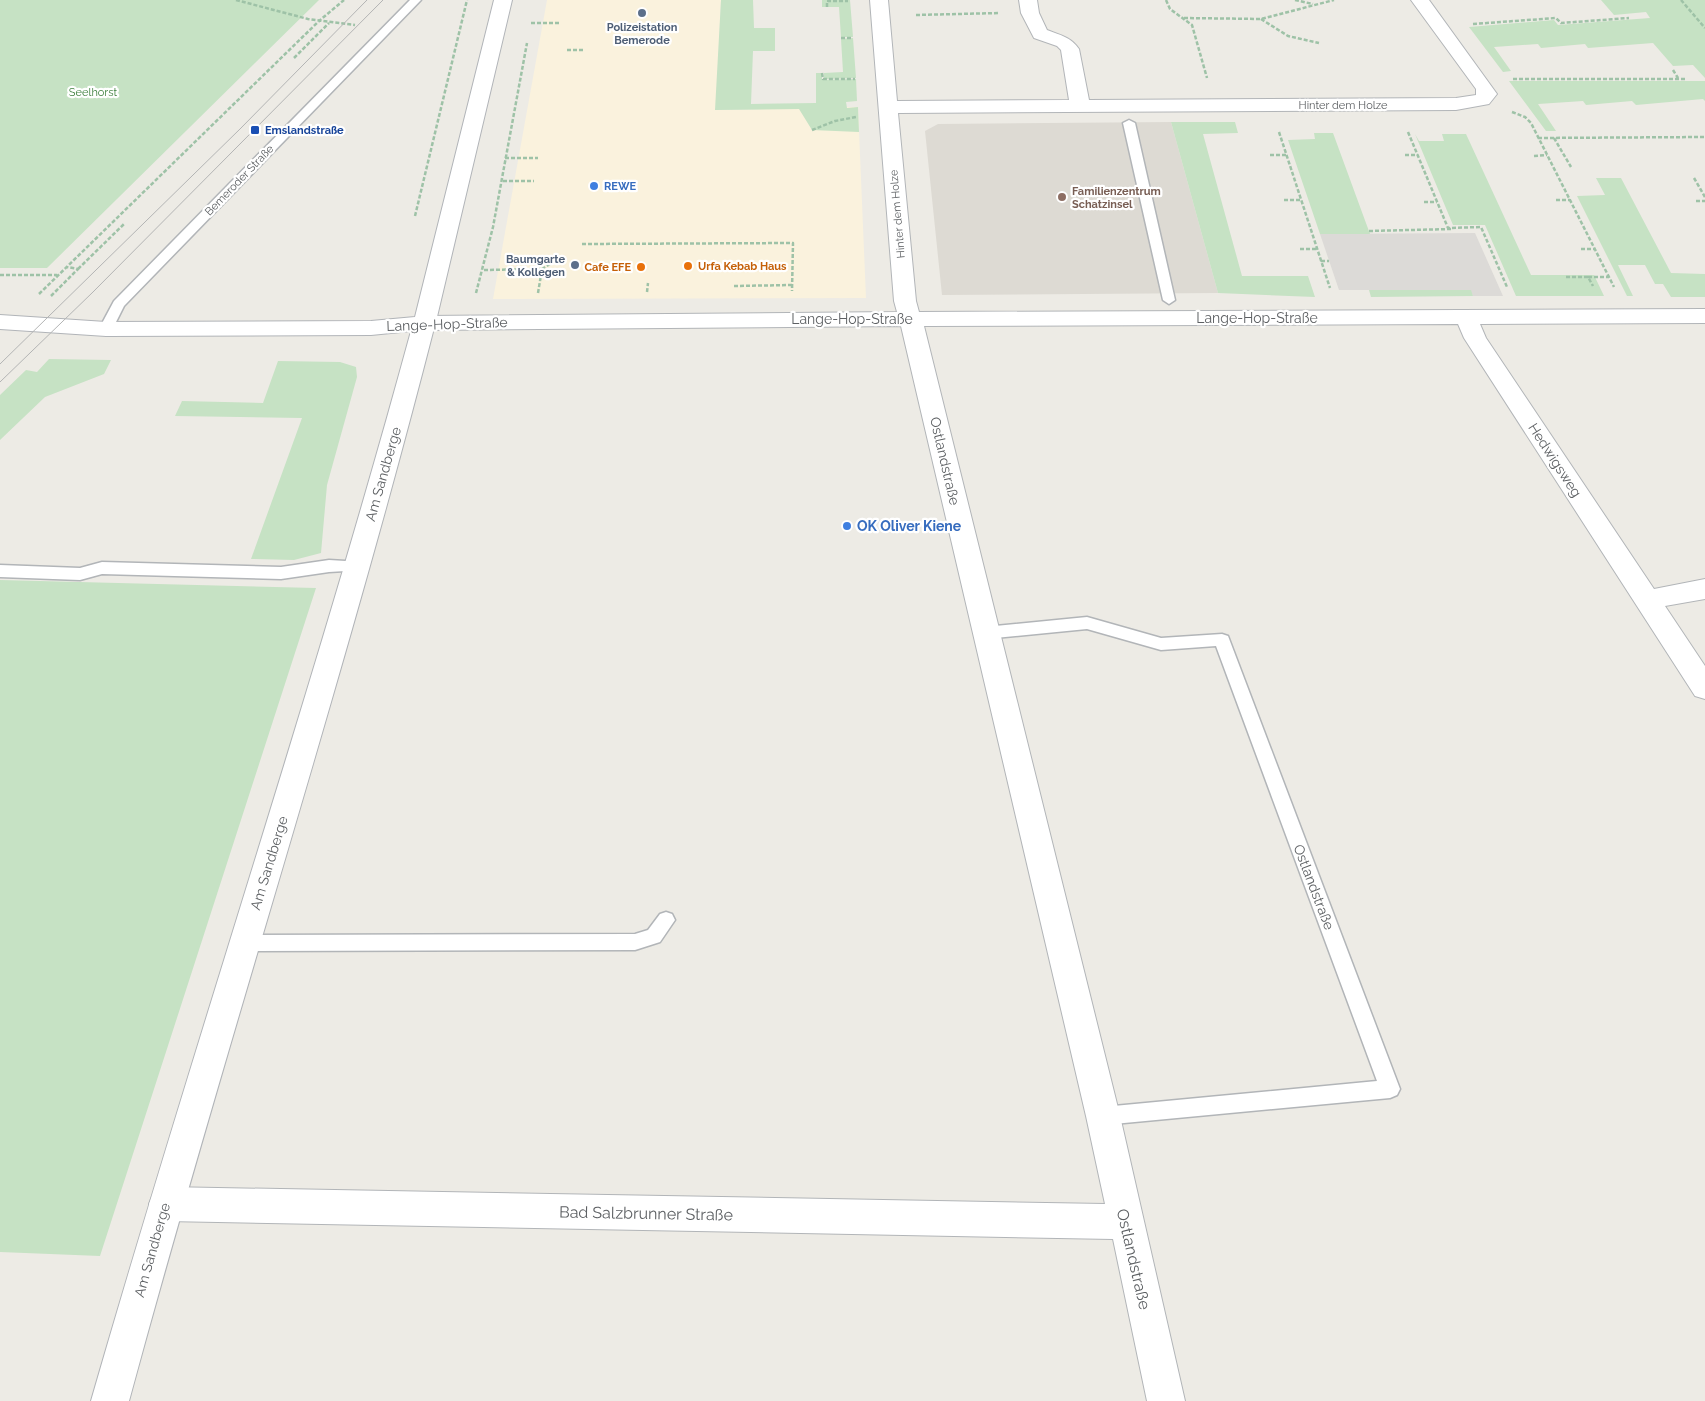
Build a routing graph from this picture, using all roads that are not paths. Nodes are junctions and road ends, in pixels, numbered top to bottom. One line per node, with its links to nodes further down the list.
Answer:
1 (416, 0): 15 (lane, Bemeroder Straße)
2 (503, 0): 14 (street)
3 (879, 0): 7 (street, Hinter dem Holze)
4 (1420, 0): 6 (street, Hinter dem Holze)
5 (1029, 6): 6 (street)
6 (1080, 106): 7 (street, Hinter dem Holze)
7 (888, 108): 12 (street, Hinter dem Holze)
8 (1129, 123): 9 (lane)
9 (1169, 300)
10 (1705, 316): 11 (street, Lange-Hop-Straße)
11 (1467, 318): 12 (street, Lange-Hop-Straße); 19 (street, Hedwigsweg)
12 (910, 320): 14 (street, Lange-Hop-Straße); 20 (street, Ostlandstraße)
13 (0, 322): 15 (street, Lange-Hop-Straße)
14 (426, 323): 15 (street, Lange-Hop-Straße); 16 (street, Am Sandberge)
15 (106, 329)
16 (357, 566): 17 (lane); 23 (street, Am Sandberge)
17 (0, 571)
18 (1705, 589): 19 (street)
19 (1647, 600): 21 (street, Hedwigsweg)
20 (985, 633): 24 (street, Ostlandstraße); 24 (lane, Ostlandstraße)
21 (1705, 688)
22 (666, 920): 23 (lane)
23 (245, 944): 25 (street, Am Sandberge)
24 (1103, 1116): 26 (street, Ostlandstraße)
25 (166, 1204): 26 (street, Bad Salzbrunner Straße); 27 (street, Am Sandberge)
26 (1125, 1222): 28 (street, Ostlandstraße)
27 (110, 1401)
28 (1166, 1401)

